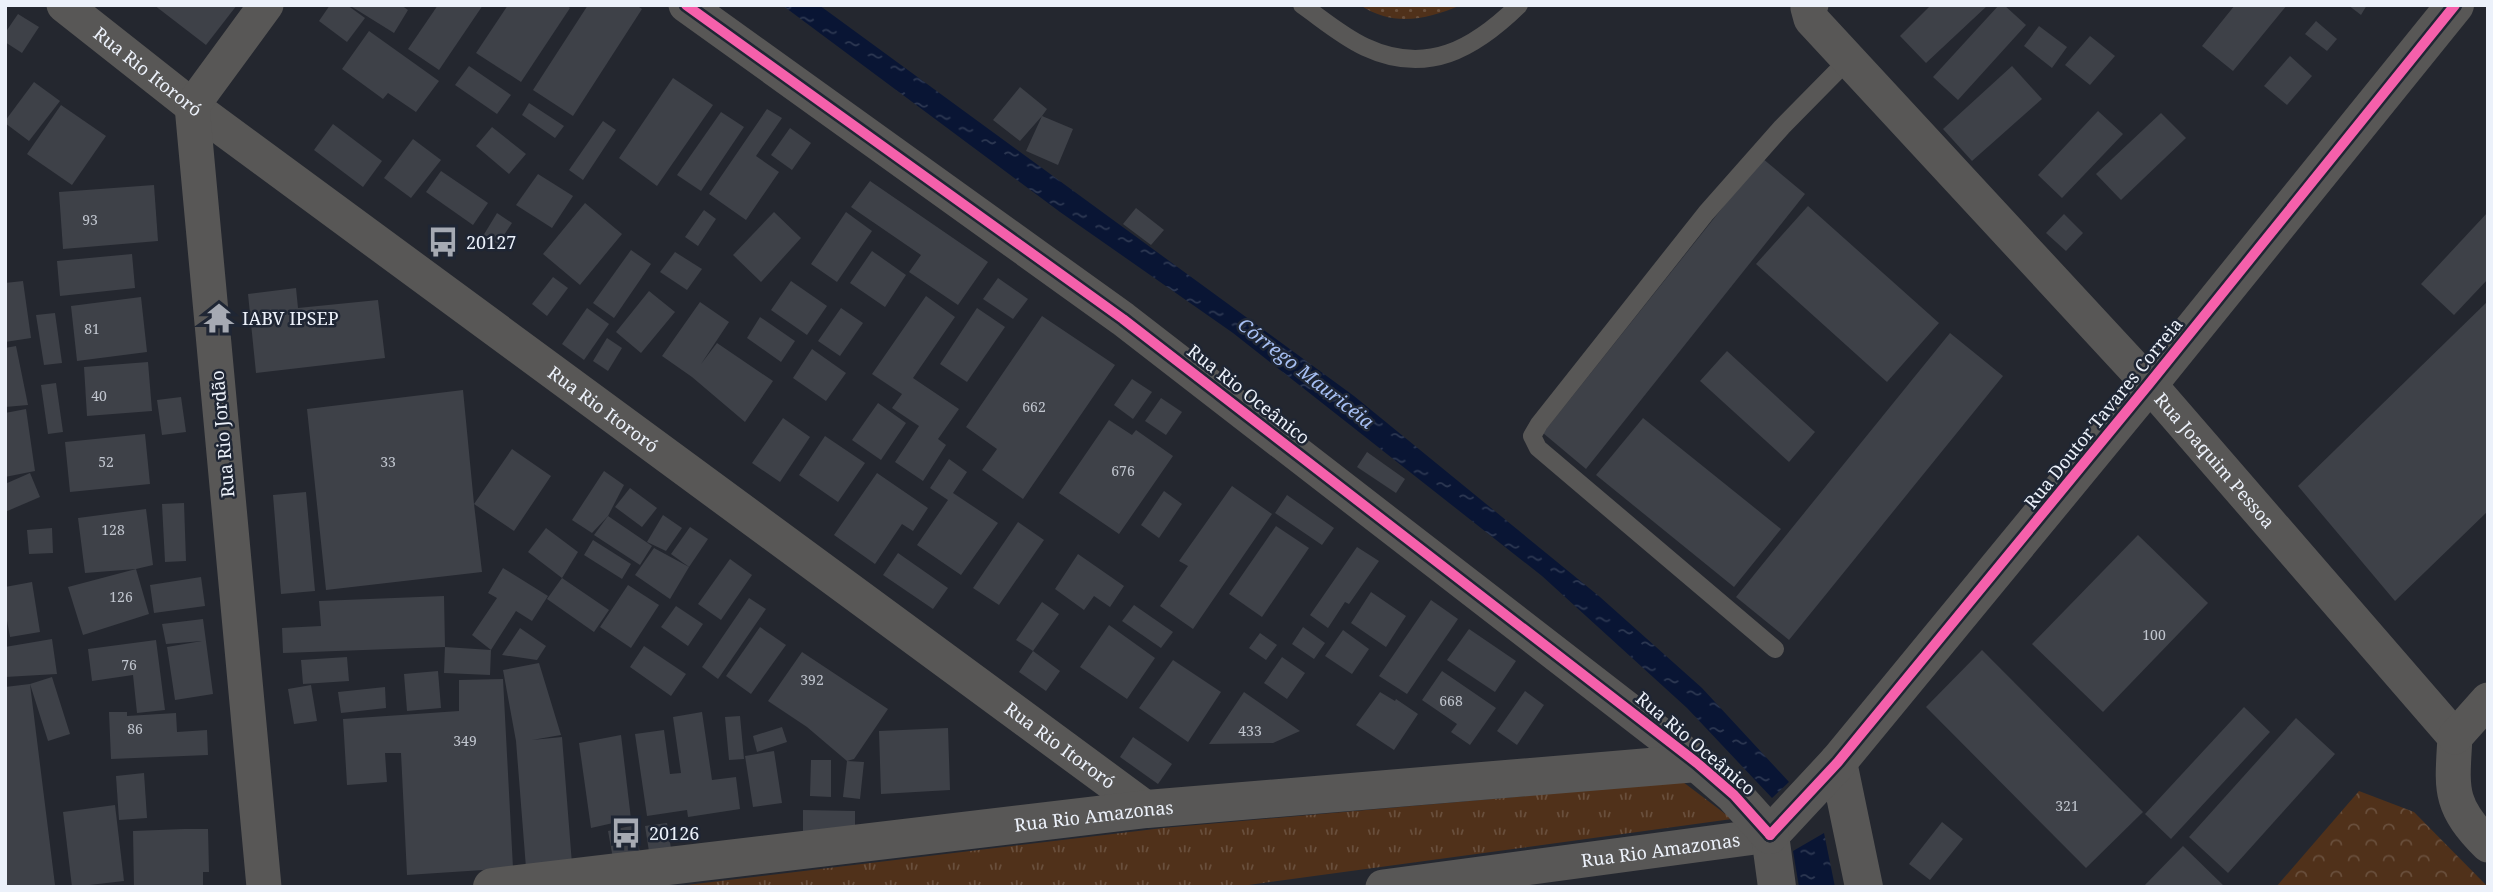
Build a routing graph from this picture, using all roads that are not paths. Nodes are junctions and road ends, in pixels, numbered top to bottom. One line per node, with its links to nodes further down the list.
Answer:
1 (64, 5): 9 (street, Rua Rio Itororó)
2 (267, 5): 9 (street)
3 (685, 5): 15 (street, Rua Rio Oceânico)
4 (1302, 5): 5 (lane)
5 (1519, 5)
6 (2455, 5): 10 (street, Rua Doutor Tavares Correia)
7 (1808, 6): 8 (street, Rua Joaquim Pessoa)
8 (1848, 60): 10 (street, Rua Joaquim Pessoa); 11 (lane)
9 (192, 106): 16 (street, Rua Rio Itororó); 19 (street, Rua Rio Jordão)
10 (2149, 384): 13 (street, Rua Joaquim Pessoa); 14 (street, Rua Doutor Tavares Correia)
11 (1775, 649)
12 (2488, 700): 13 (street)
13 (2455, 737): 18 (street)
14 (1838, 762): 17 (street, Rua Doutor Tavares Correia); 23 (street)
15 (1697, 763): 16 (street, Rua Rio Amazonas); 17 (street, Rua Rio Oceânico)
16 (1147, 809): 20 (street, Rua Rio Amazonas)
17 (1770, 835): 21 (street, Rua Rio Amazonas); 22 (street)
18 (2488, 845)
19 (264, 887)
20 (492, 887)
21 (1383, 887)
22 (1777, 887)
23 (1864, 887)

